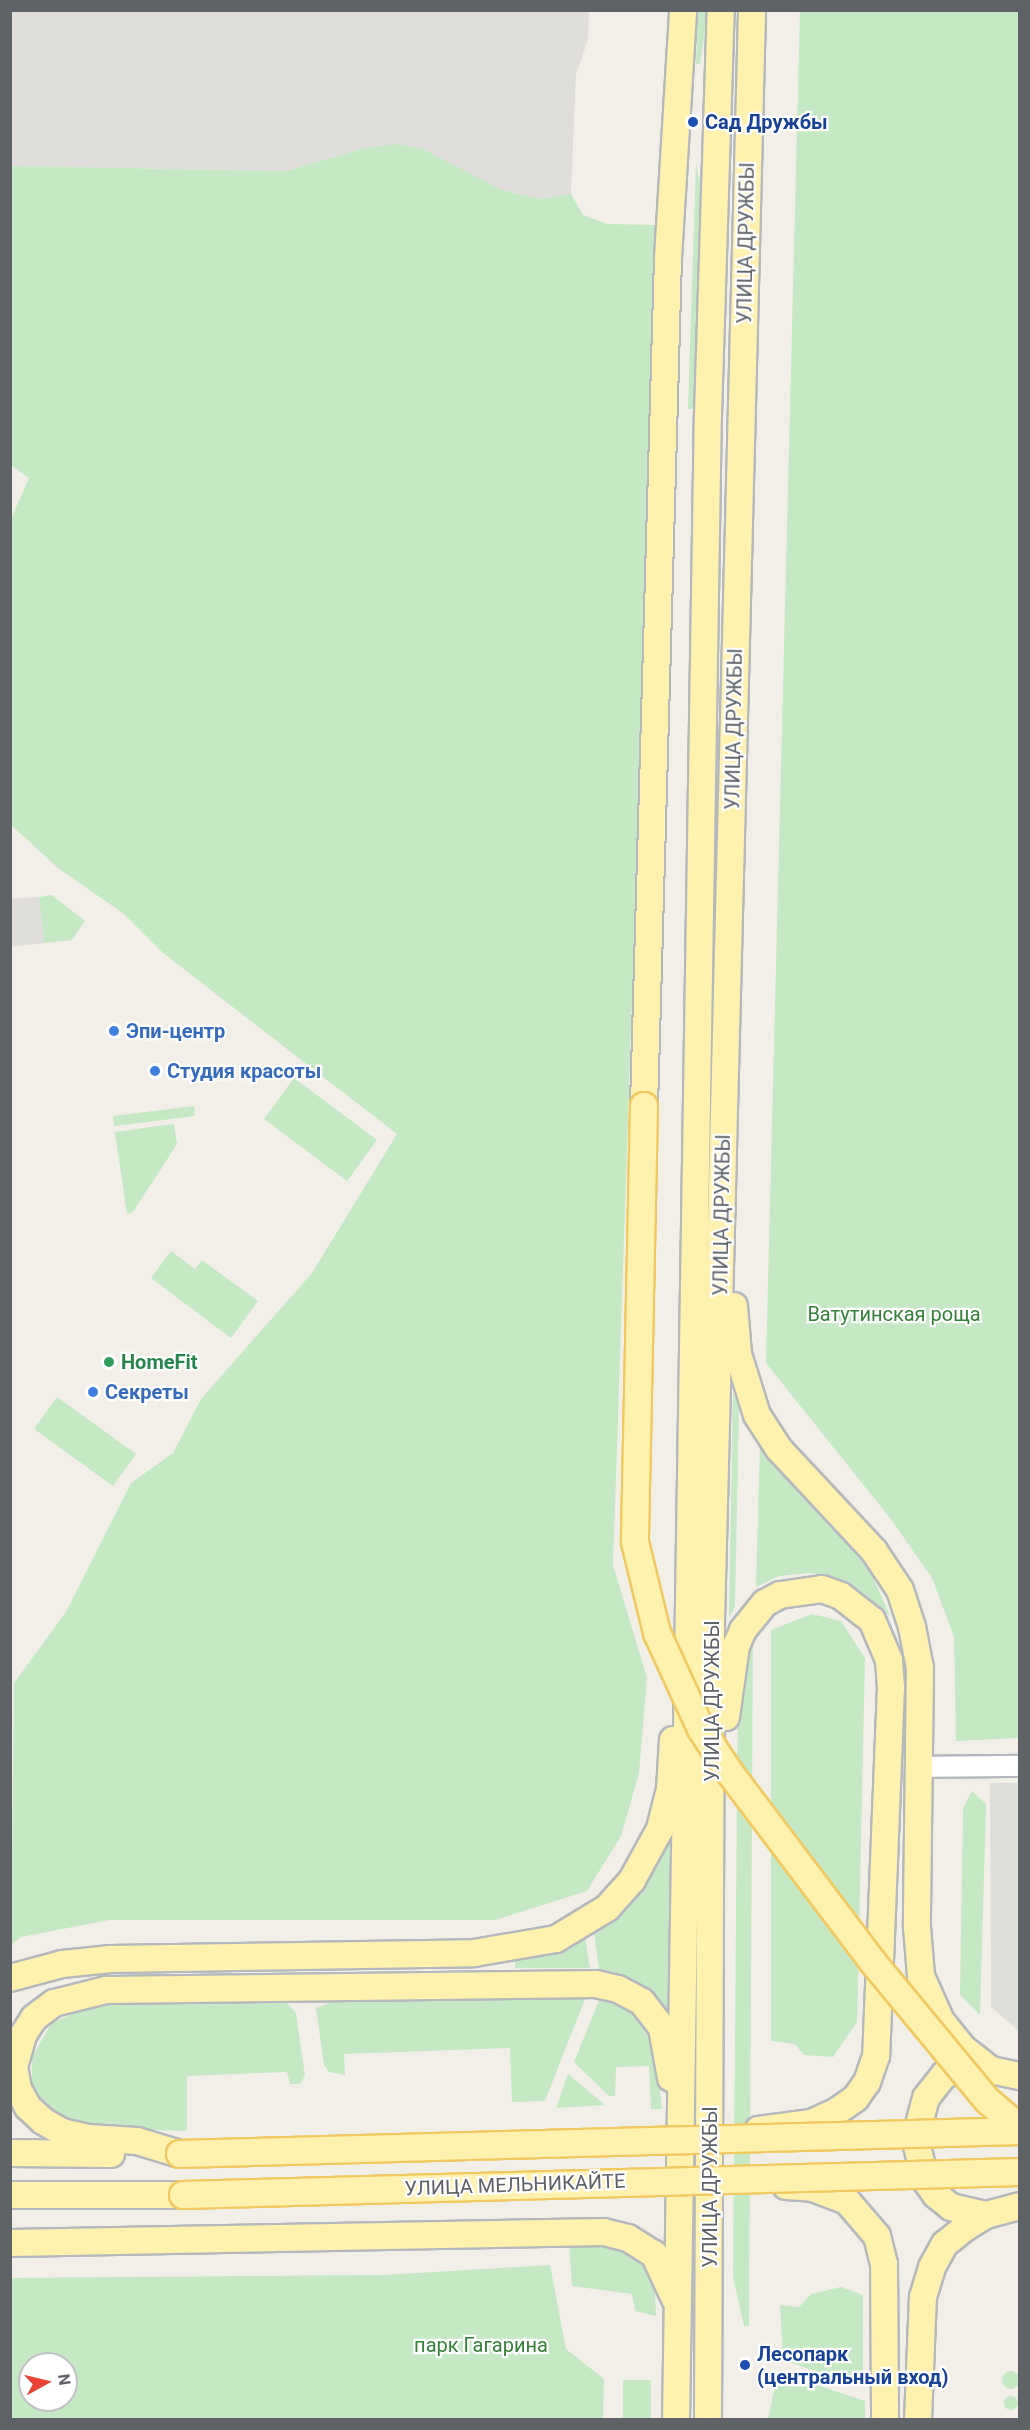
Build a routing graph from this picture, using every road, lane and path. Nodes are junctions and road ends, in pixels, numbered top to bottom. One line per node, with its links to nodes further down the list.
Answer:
1 (682, 10): 12 (main road, bridge)
2 (721, 10): 5 (main road, УЛИЦА ДРУЖБЫ)
3 (752, 10): 4 (main road, УЛИЦА ДРУЖБЫ)
4 (723, 1184): 7 (main road); 8 (main road, УЛИЦА ДРУЖБЫ)
5 (691, 1621): 9 (main road); 14 (main road, УЛИЦА ДРУЖБЫ)
6 (1020, 1766): 7 (street)
7 (920, 1767): 10 (main road)
8 (712, 1828): 13 (main road, bridge); 25 (main road, УЛИЦА ДРУЖБЫ)
9 (10, 1978)
10 (991, 2070): 11 (main road); 21 (main road)
11 (1020, 2076)
12 (1020, 2129): 13 (main road, bridge)
13 (740, 2136): 16 (main road, bridge)
14 (682, 2152): 16 (main road); 23 (main road, УЛИЦА ДРУЖБЫ)
15 (10, 2153): 16 (main road)
16 (180, 2154)
17 (1020, 2172): 18 (main road, УЛИЦА МЕЛЬНИКАЙТЕ, bridge)
18 (742, 2177): 19 (main road, УЛИЦА МЕЛЬНИКАЙТЕ, bridge); 26 (main road, bridge)
19 (10, 2195)
20 (1020, 2206): 21 (main road)
21 (986, 2215): 27 (main road)
22 (10, 2243): 23 (main road)
23 (678, 2306): 24 (main road, УЛИЦА ДРУЖБЫ)
24 (676, 2420)
25 (708, 2420)
26 (885, 2420)
27 (918, 2420)

